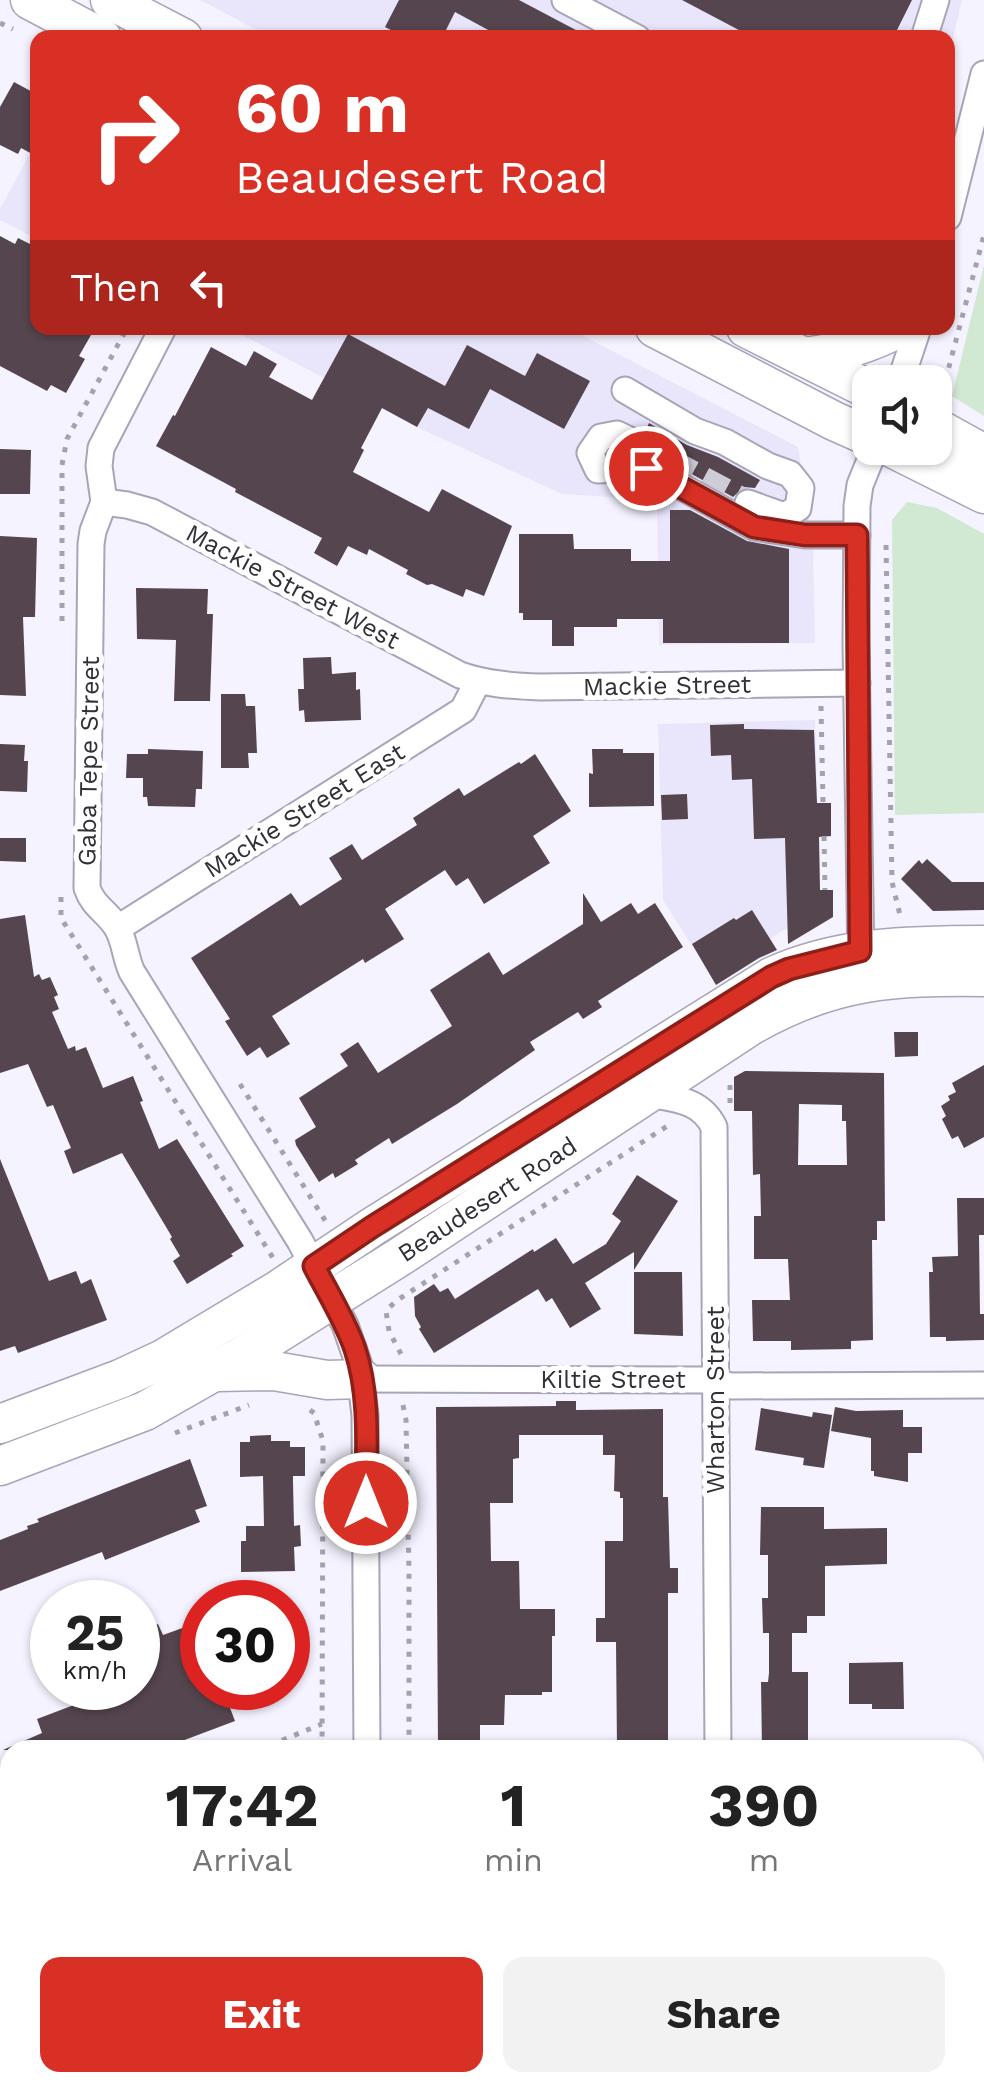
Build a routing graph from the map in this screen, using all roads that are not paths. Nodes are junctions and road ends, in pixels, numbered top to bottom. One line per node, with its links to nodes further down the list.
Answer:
1 (30, 0): 5 (highway)
2 (110, 0): 6 (highway)
3 (565, 0): 7 (street)
4 (936, 0): 8 (street)
5 (87, 30)
6 (167, 30)
7 (622, 30)
8 (927, 30)
9 (984, 74): 10 (street)
10 (955, 180)
11 (158, 335): 27 (street, Gaba Tepe Street)
12 (668, 335): 21 (highway)
13 (760, 335): 16 (highway)
14 (885, 335): 16 (highway)
15 (916, 335): 17 (street)
16 (804, 357): 18 (highway)
17 (906, 365)
18 (852, 381)
19 (625, 390): 28 (street)
20 (952, 423): 23 (highway)
21 (852, 429)
22 (638, 444): 29 (street)
23 (984, 454)
24 (868, 465): 29 (street)
25 (926, 465): 26 (highway)
26 (984, 494)
27 (104, 502): 30 (street, Mackie Street West); 32 (street, Gaba Tepe Street)
28 (748, 503)
29 (857, 535): 31 (street)
30 (478, 681): 31 (street, Mackie Street); 32 (street, Mackie Street East)
31 (857, 683): 34 (street)
32 (118, 928): 37 (street, Gaba Tepe Street)
33 (984, 945): 34 (highway, Beaudesert Road)
34 (861, 967): 35 (highway, Beaudesert Road); 36 (highway, Beaudesert Road); 37 (highway, Beaudesert Road)
35 (984, 977)
36 (661, 1108): 37 (highway, Beaudesert Road); 40 (street, Wharton Street)
37 (322, 1283): 38 (highway, Beaudesert Road); 39 (street, Gaba Tepe Street); 42 (highway, Beaudesert Road)
38 (214, 1372): 39 (highway); 43 (highway, Beaudesert Road)
39 (362, 1379): 40 (street, Kiltie Street); 44 (street, Gaba Tepe Street)
40 (715, 1383): 41 (street, Kiltie Street); 45 (street, Wharton Street)
41 (984, 1385)
42 (0, 1424)
43 (0, 1466)
44 (366, 1740)
45 (718, 1740)

